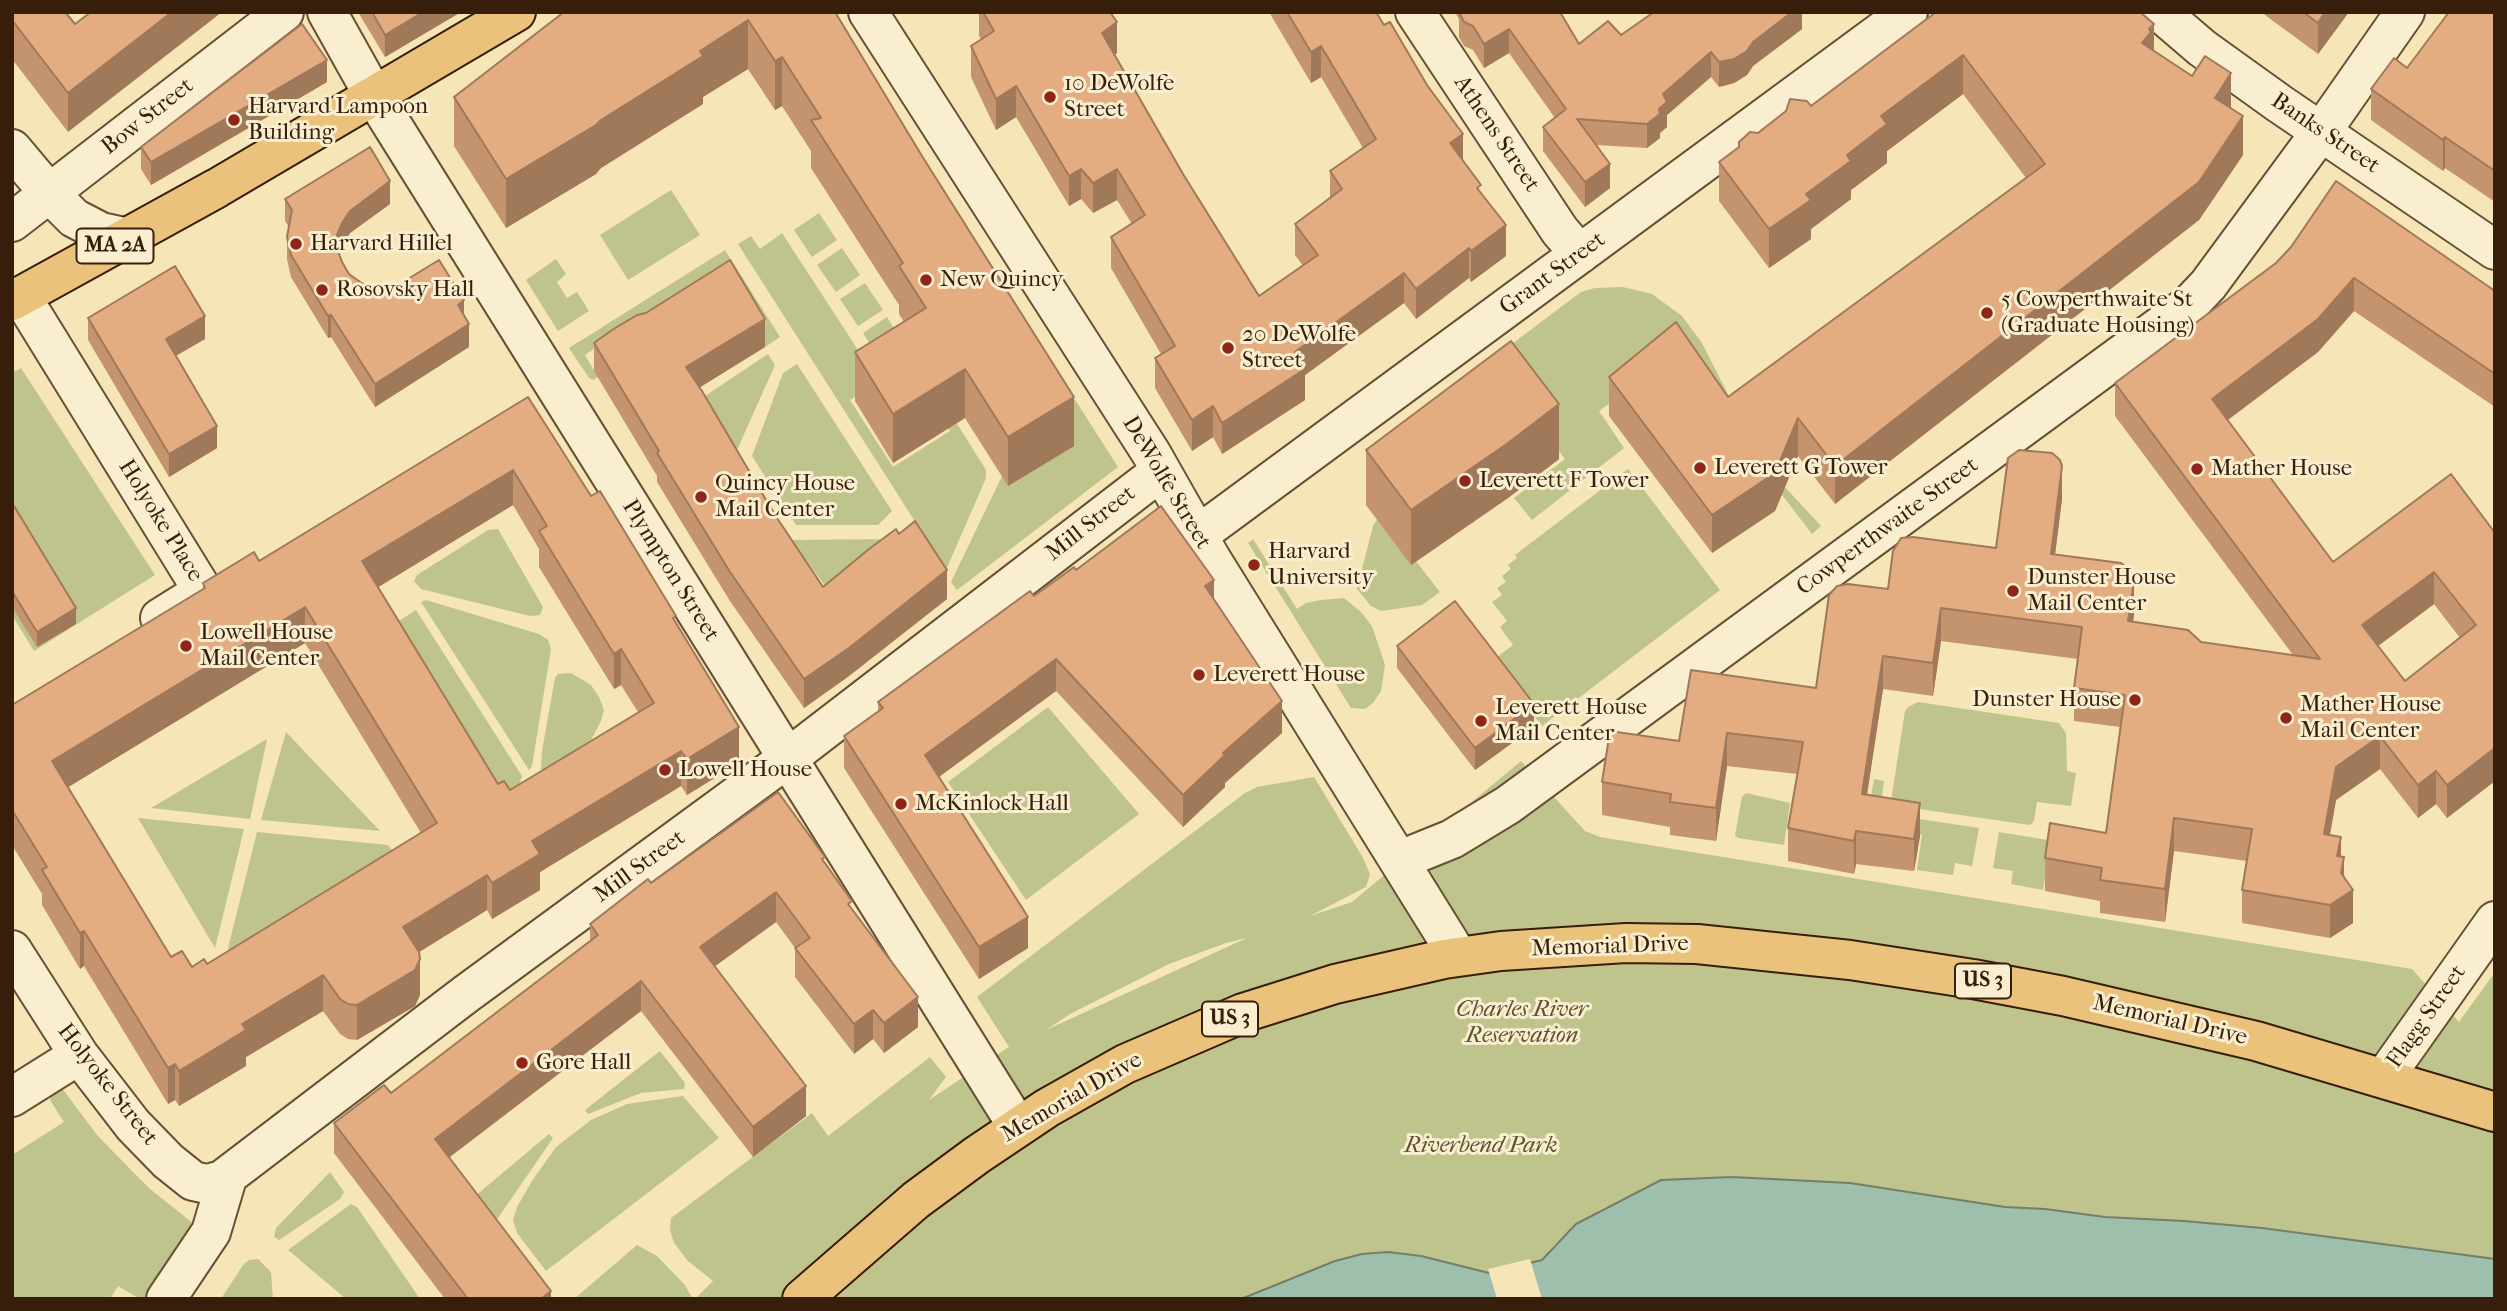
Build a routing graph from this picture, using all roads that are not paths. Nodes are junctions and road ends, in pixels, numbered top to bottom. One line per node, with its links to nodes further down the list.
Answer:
1 (284, 12): 12 (street, Bow Street)
2 (327, 12): 9 (street, Plympton Street)
3 (516, 12): 9 (main road, MA 2A)
4 (868, 12): 18 (street, DeWolfe Street)
5 (1415, 12): 16 (street, Athens Street)
6 (1908, 12): 16 (street, Grant Street)
7 (2160, 12): 10 (street, Banks Street)
8 (2405, 12): 10 (street, Cowperthwaite Street)
9 (374, 96): 14 (main road, MA 2A); 21 (street, Plympton Street)
10 (2321, 131): 15 (street, Banks Street); 22 (street, Cowperthwaite Street)
11 (12, 149): 12 (street)
12 (49, 193): 13 (street, Bow Street); 14 (street)
13 (12, 222)
14 (129, 238): 17 (main road, MA 2A)
15 (2495, 250)
16 (1580, 254): 19 (street, Grant Street)
17 (17, 298): 20 (street, Holyoke Place)
18 (1161, 471): 19 (street, DeWolfe Street); 21 (street, Mill Street)
19 (1198, 536): 22 (street, DeWolfe Street)
20 (131, 636)
21 (788, 758): 30 (street, Plympton Street); 31 (street, Mill Street)
22 (1400, 860): 25 (street, DeWolfe Street)
23 (2495, 921): 27 (street, Flagg Street)
24 (12, 950): 26 (street, Holyoke Street)
25 (1458, 956): 27 (main road, Memorial Drive / US 3); 30 (main road, Memorial Drive / US 3)
26 (79, 1055): 28 (street); 31 (street, Holyoke Street)
27 (2384, 1078): 29 (main road, Memorial Drive / US 3)
28 (12, 1097)
29 (2495, 1112)
30 (1018, 1127): 33 (main road, Memorial Drive / US 3)
31 (227, 1178): 32 (street)
32 (166, 1299)
33 (802, 1299)

